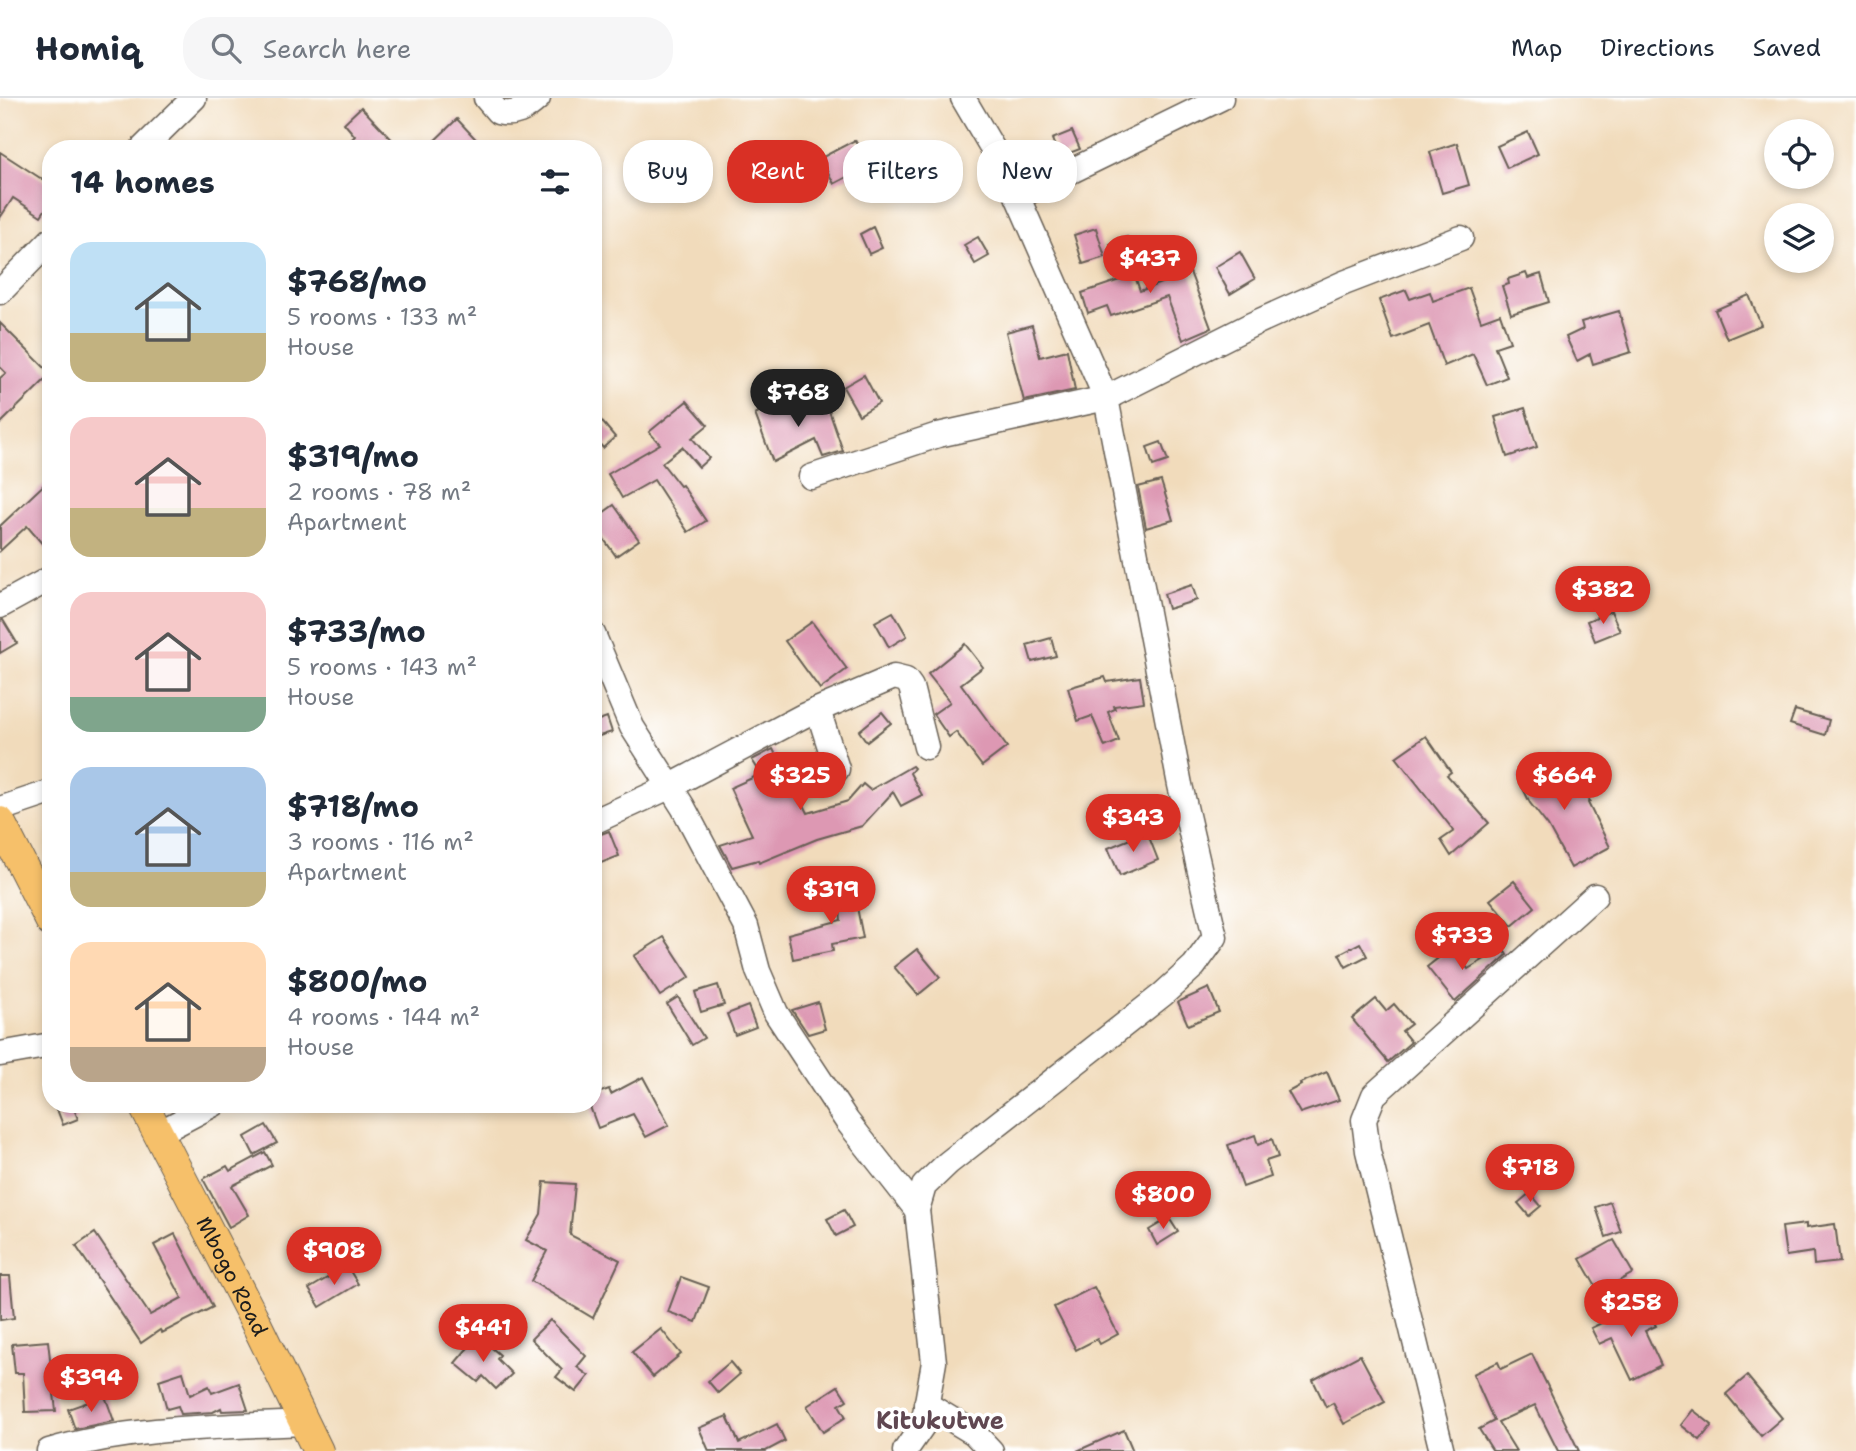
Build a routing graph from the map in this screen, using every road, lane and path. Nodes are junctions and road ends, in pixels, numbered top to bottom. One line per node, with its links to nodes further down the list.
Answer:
1 (194, 98): 6 (street)
2 (486, 98): 3 (street)
3 (538, 98)
4 (963, 98): 7 (street)
5 (1221, 98): 8 (street)
6 (151, 140)
7 (986, 140)
8 (1077, 168)
9 (1021, 203): 13 (street)
10 (1461, 238): 13 (street)
11 (42, 249): 12 (street)
12 (0, 292)
13 (1106, 398): 14 (street); 33 (street)
14 (811, 477)
15 (42, 583): 16 (street)
16 (0, 606)
17 (602, 655): 21 (street)
18 (818, 710): 19 (street); 20 (street); 21 (street)
19 (926, 747)
20 (837, 769)
21 (669, 787): 24 (street); 33 (street)
22 (42, 795): 23 (street)
23 (0, 809)
24 (602, 818)
25 (0, 822): 27 (main road)
26 (1595, 896): 40 (street)
27 (42, 904)
28 (42, 1047): 29 (street)
29 (0, 1054)
30 (148, 1113): 32 (main road, Mbogo Road)
31 (197, 1113): 32 (street)
32 (158, 1134): 35 (main road, Mbogo Road)
33 (917, 1210): 34 (street)
34 (926, 1404): 38 (street); 39 (street)
35 (305, 1423): 36 (street); 37 (main road, Mbogo Road)
36 (49, 1451)
37 (318, 1451)
38 (905, 1451)
39 (991, 1451)
40 (1442, 1451)

